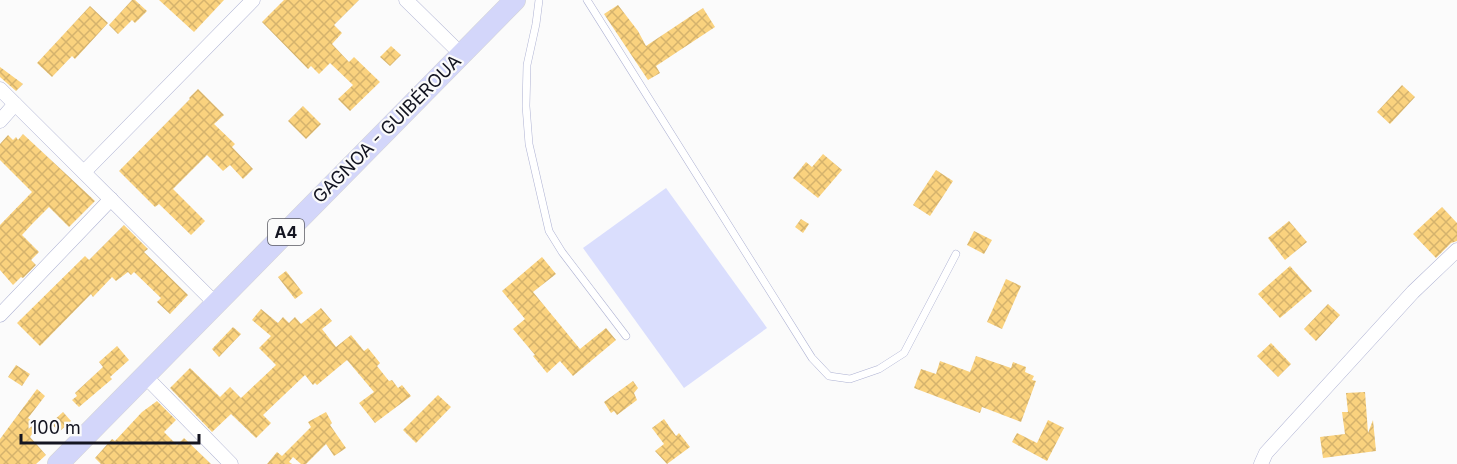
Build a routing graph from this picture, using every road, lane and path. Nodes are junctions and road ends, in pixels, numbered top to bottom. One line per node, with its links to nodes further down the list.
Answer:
1 (254, 0): 10 (street)
2 (406, 0): 6 (street)
3 (515, 0): 6 (main road, GAGNOA - GUIBÉROUA / A4)
4 (539, 0): 16 (lane)
5 (587, 0): 13 (lane)
6 (461, 54): 14 (main road, GAGNOA - GUIBÉROUA / A4)
7 (0, 89): 8 (street)
8 (15, 104): 9 (street); 10 (street)
9 (0, 121)
10 (84, 172): 11 (street)
11 (111, 199): 14 (street); 15 (street)
12 (1457, 250): 20 (street)
13 (956, 254)
14 (215, 303): 17 (main road, GAGNOA - GUIBÉROUA / A4)
15 (0, 315)
16 (626, 336)
17 (144, 375): 18 (main road, GAGNOA - GUIBÉROUA / A4); 19 (street)
18 (58, 464)
19 (231, 464)
20 (1261, 464)

